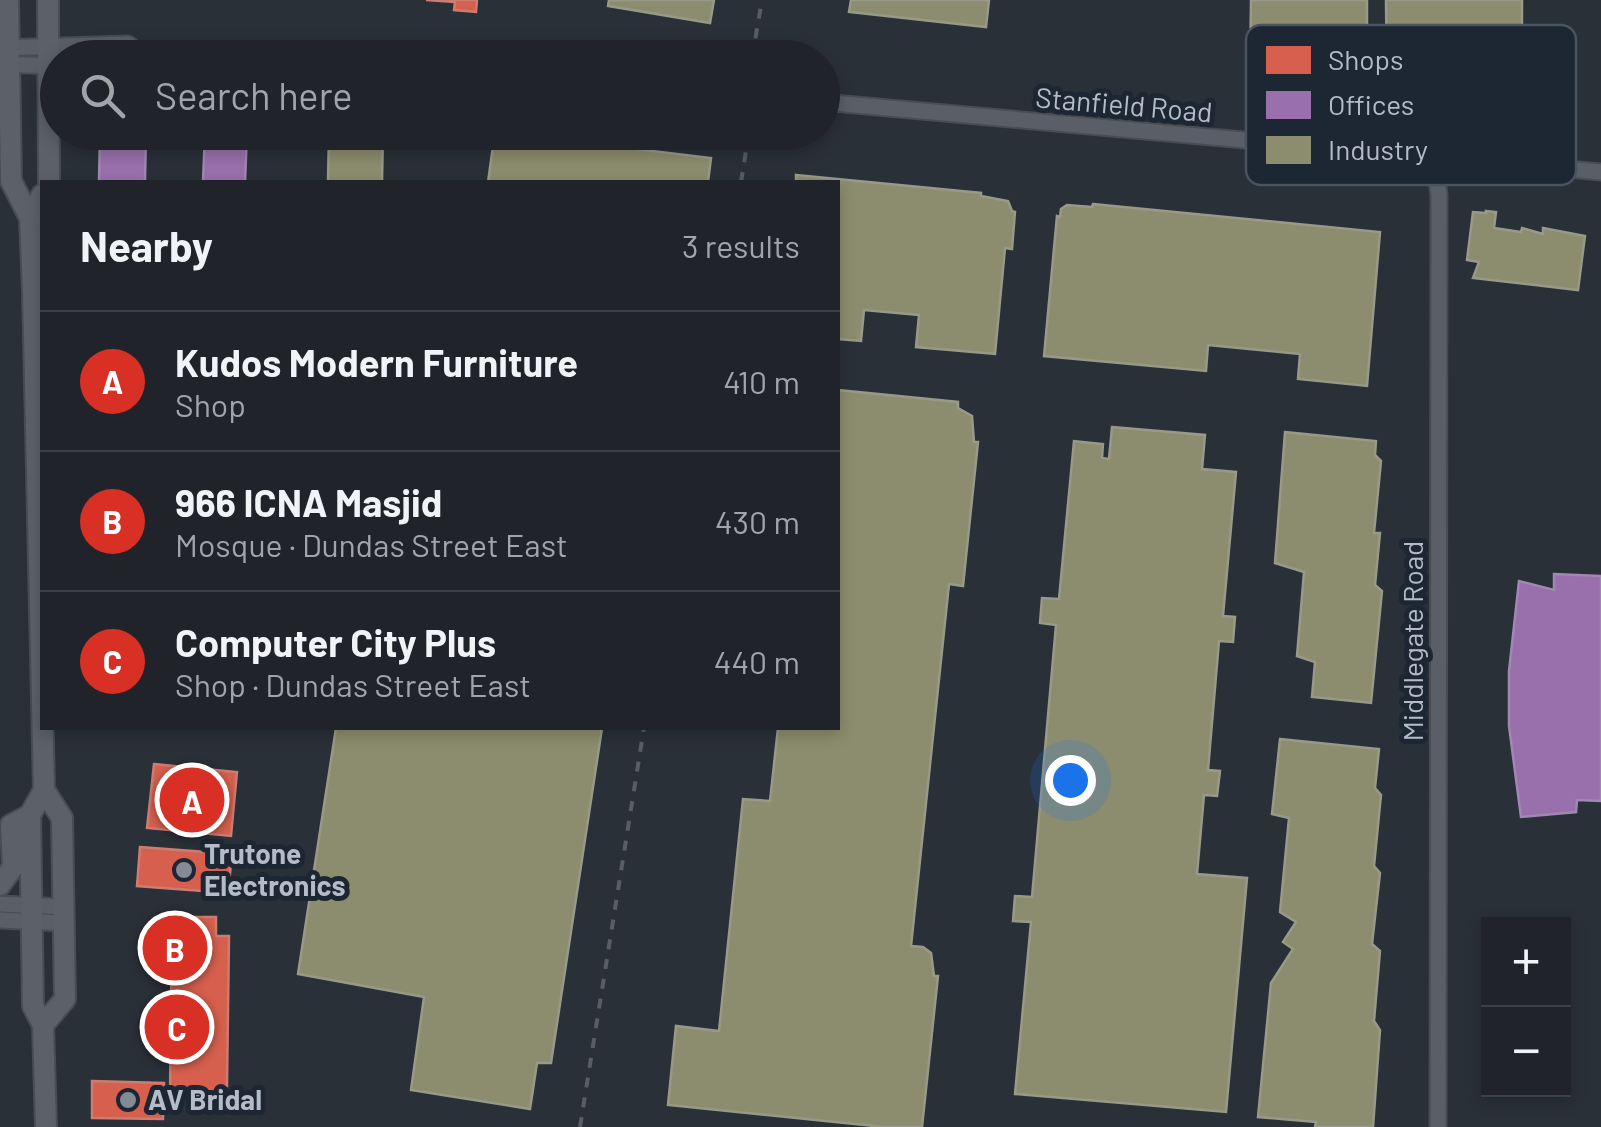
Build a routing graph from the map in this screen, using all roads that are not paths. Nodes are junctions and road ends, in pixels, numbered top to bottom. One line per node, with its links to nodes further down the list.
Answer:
1 (8, 0): 4 (main road)
2 (48, 0): 3 (main road)
3 (51, 40)
4 (4, 56): 5 (street); 14 (main road)
5 (40, 59)
6 (840, 104): 7 (street, Stanfield Road)
7 (1246, 139)
8 (50, 150): 11 (main road)
9 (1576, 170): 10 (street, Stanfield Road)
10 (1601, 172)
11 (49, 180)
12 (1438, 185): 26 (street, Middlegate Road)
13 (40, 199): 14 (main road)
14 (30, 218): 15 (main road)
15 (40, 621)
16 (43, 730): 17 (main road)
17 (44, 790): 18 (main road); 22 (main road)
18 (30, 815): 19 (main road); 21 (main road)
19 (0, 885)
20 (0, 904): 21 (street)
21 (32, 913): 22 (street); 23 (street); 24 (main road)
22 (64, 915): 24 (main road)
23 (0, 920)
24 (42, 1025): 25 (main road)
25 (46, 1127)
26 (1438, 1127)

